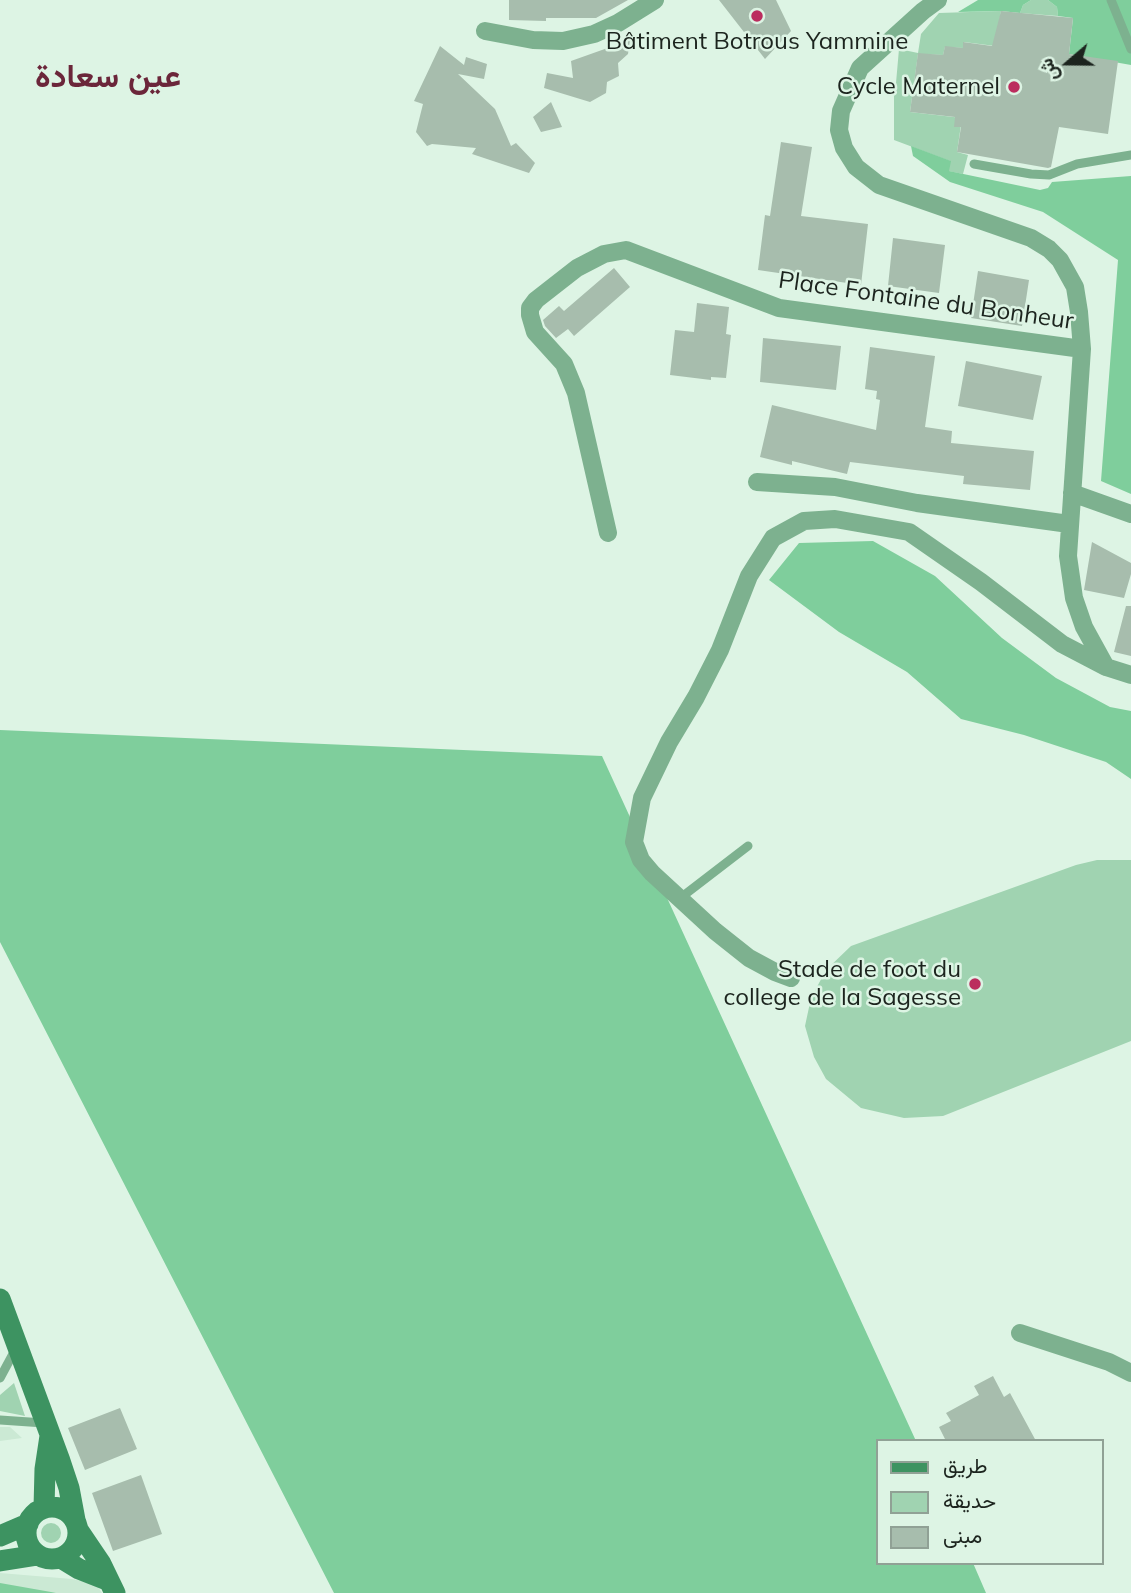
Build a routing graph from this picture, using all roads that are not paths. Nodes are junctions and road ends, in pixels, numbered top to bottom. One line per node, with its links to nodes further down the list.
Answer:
1 (655, 0): 4 (street)
2 (938, 0): 8 (street)
3 (1111, 0): 5 (lane)
4 (485, 31)
5 (1131, 49)
6 (1131, 155): 7 (lane)
7 (974, 164)
8 (1082, 349): 10 (street); 13 (street, Place Fontaine du Bonheur)
9 (757, 482): 12 (street)
10 (1072, 493): 11 (street); 12 (street)
11 (1131, 514)
12 (1069, 524): 14 (street)
13 (608, 533)
14 (1106, 667): 15 (street); 17 (street)
15 (1131, 675)
16 (748, 846): 17 (lane)
17 (679, 899): 18 (street)
18 (791, 978)
19 (0, 1299): 21 (street)
20 (1020, 1333): 22 (street)
21 (17, 1346): 23 (lane); 25 (street)
22 (1131, 1373)
23 (0, 1378)
24 (0, 1420): 25 (lane)
25 (48, 1428): 26 (street); 28 (street)
26 (44, 1508): 27 (street); 28 (street)
27 (28, 1524): 29 (street); 30 (street)
28 (77, 1525): 31 (street); 33 (street)
29 (0, 1536)
30 (38, 1555): 31 (street); 32 (street)
31 (61, 1558): 33 (street)
32 (0, 1561)
33 (111, 1586)

